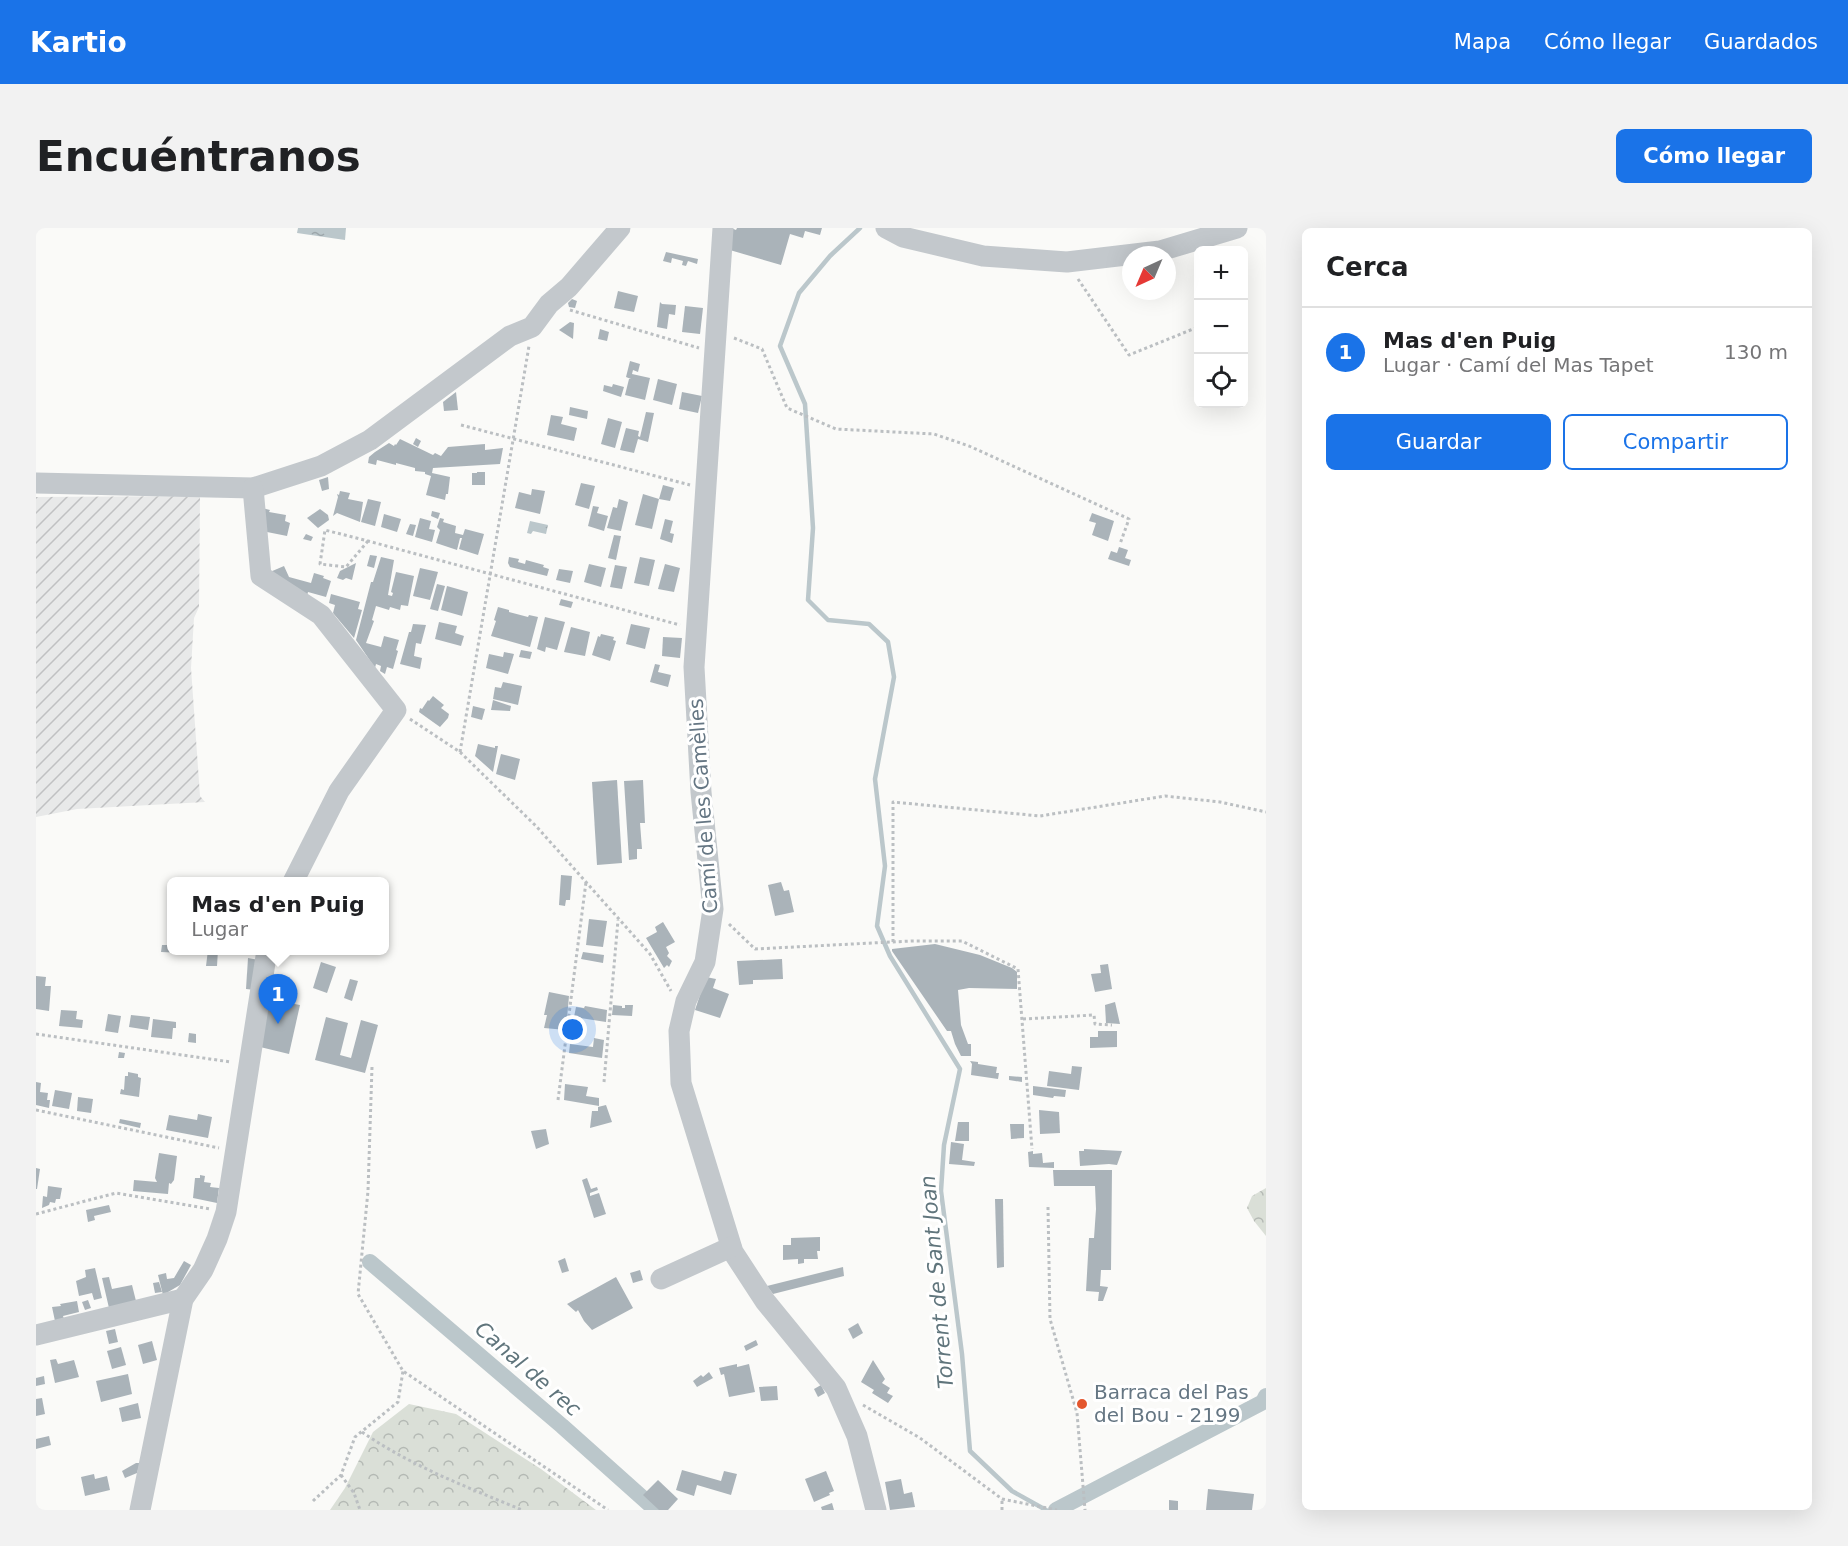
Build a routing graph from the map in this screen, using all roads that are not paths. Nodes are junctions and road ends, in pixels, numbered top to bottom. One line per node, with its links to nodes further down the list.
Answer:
1 (620, 228): 6 (street)
2 (723, 228): 9 (street, Camí de les Camèlies)
3 (886, 228): 4 (street)
4 (1237, 228)
5 (36, 483): 6 (street)
6 (253, 488): 7 (street)
7 (296, 877)
8 (266, 955): 11 (street)
9 (731, 1247): 10 (street); 14 (street, Camí de les Camèlies)
10 (661, 1280)
11 (183, 1299): 12 (street); 13 (street)
12 (36, 1335)
13 (140, 1510)
14 (876, 1510)

